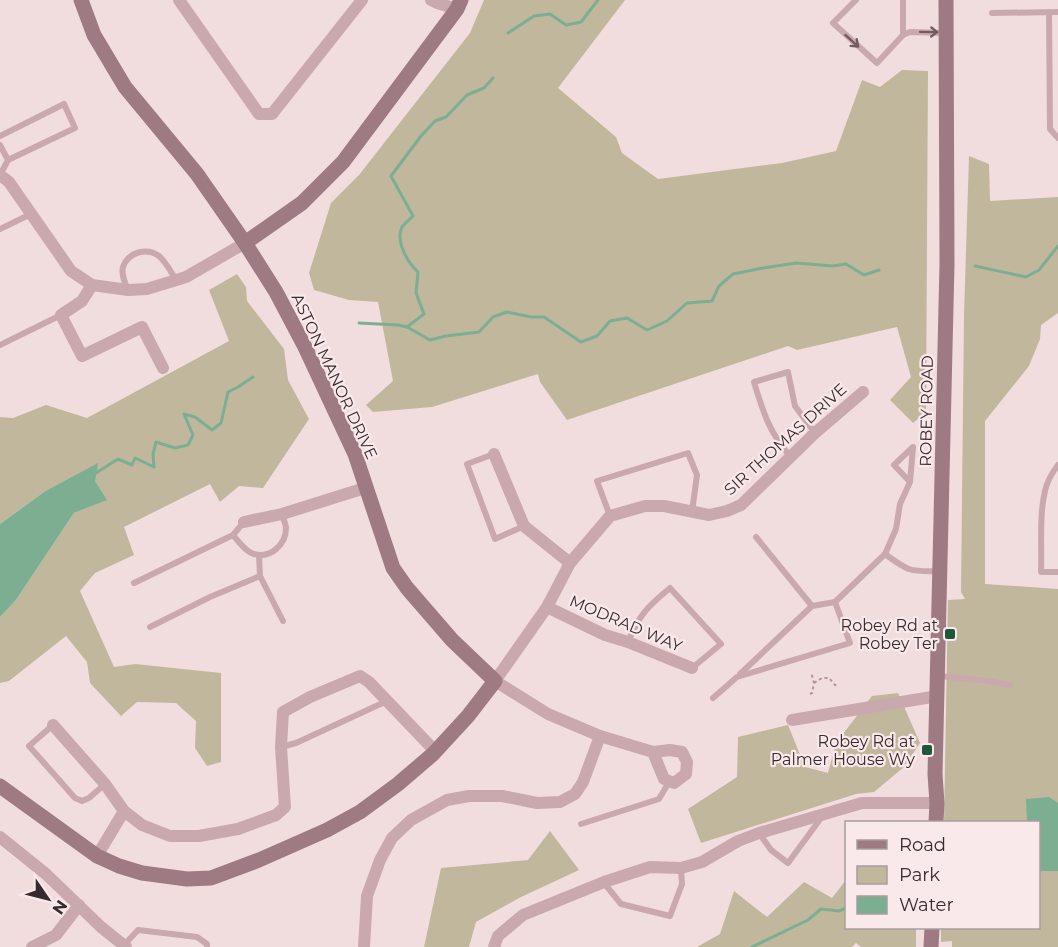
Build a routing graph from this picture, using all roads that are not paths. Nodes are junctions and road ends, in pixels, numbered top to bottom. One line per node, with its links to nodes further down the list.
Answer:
1 (81, 0): 21 (street, ASTON MANOR DRIVE)
2 (179, 0): 7 (street)
3 (431, 0): 8 (street)
4 (856, 0): 13 (lane, one-way to 13)
5 (903, 0): 13 (lane)
6 (946, 0): 12 (street, ROBEY ROAD)
7 (357, 2)
8 (459, 4): 21 (street)
9 (1049, 12): 10 (lane); 11 (lane); 15 (lane)
10 (1058, 12)
11 (992, 13)
12 (947, 33): 13 (lane, one-way to 12); 45 (street, ROBEY ROAD)
13 (903, 34)
14 (0, 136): 17 (lane)
15 (1058, 138)
16 (0, 144): 17 (lane)
17 (8, 160): 18 (lane)
18 (0, 175): 19 (street)
19 (31, 213): 20 (lane); 23 (street)
20 (0, 229)
21 (245, 243): 22 (street); 34 (street, ASTON MANOR DRIVE)
22 (177, 280): 24 (street); 24 (lane)
23 (92, 285): 24 (street); 25 (street)
24 (128, 290)
25 (61, 315): 26 (lane); 27 (street)
26 (0, 345)
27 (163, 368)
28 (863, 392): 29 (street, SIR THOMAS DRIVE)
29 (815, 433): 31 (street, SIR THOMAS DRIVE); 31 (lane)
30 (494, 454): 39 (street); 39 (lane)
31 (790, 456): 35 (street, SIR THOMAS DRIVE)
32 (1058, 465): 46 (lane)
33 (910, 482): 33 (lane); 42 (lane)
34 (365, 488): 36 (street); 58 (street, ASTON MANOR DRIVE)
35 (692, 512): 37 (street, SIR THOMAS DRIVE); 37 (lane)
36 (282, 514): 38 (street); 43 (lane)
37 (610, 516): 44 (street)
38 (244, 522): 40 (lane)
39 (524, 526): 44 (street)
40 (233, 536): 43 (lane); 48 (lane)
41 (756, 537): 50 (lane)
42 (885, 554): 45 (lane); 49 (lane)
43 (259, 555): 47 (lane)
44 (570, 562): 51 (street)
45 (941, 571): 57 (street, ROBEY ROAD)
46 (1058, 572)
47 (260, 576): 52 (lane); 53 (lane)
48 (134, 583)
49 (835, 602): 50 (lane); 56 (lane)
50 (812, 606): 56 (lane)
51 (547, 608): 54 (street, MODRAD WAY); 58 (street)
52 (283, 621)
53 (150, 627)
54 (628, 642): 55 (street, MODRAD WAY); 55 (lane)
55 (692, 668)
56 (737, 676): 61 (lane)
57 (938, 676): 59 (lane); 60 (street, ROBEY ROAD)
58 (495, 681): 65 (street, ASTON MANOR DRIVE); 67 (street)
59 (1010, 685)
60 (938, 696): 63 (street); 72 (street, ROBEY ROAD)
61 (713, 698)
62 (387, 701): 66 (lane); 66 (street); 67 (street)
63 (792, 720)
64 (53, 725): 70 (street); 70 (lane)
65 (600, 736): 68 (street, ASTON MANOR DRIVE); 87 (street)
66 (281, 747): 73 (street)
67 (435, 750): 79 (street)
68 (653, 752): 69 (street); 69 (street, ASTON MANOR DRIVE)
69 (670, 781): 76 (lane)
70 (105, 784): 73 (street)
71 (2, 791): 79 (street)
72 (937, 803): 74 (street); 75 (street, ROBEY ROAD)
73 (124, 812): 79 (street)
74 (824, 814): 77 (street); 77 (lane)
75 (936, 821)
76 (581, 824)
77 (759, 833): 80 (street)
78 (0, 837): 82 (street)
79 (97, 856)
80 (681, 867): 81 (street); 81 (lane)
81 (604, 882): 88 (street)
82 (79, 905): 84 (street); 85 (street)
83 (932, 929): 89 (street)
84 (125, 946): 86 (lane)
85 (32, 947)
86 (207, 947)
87 (364, 947)
88 (494, 947)
89 (931, 947)

